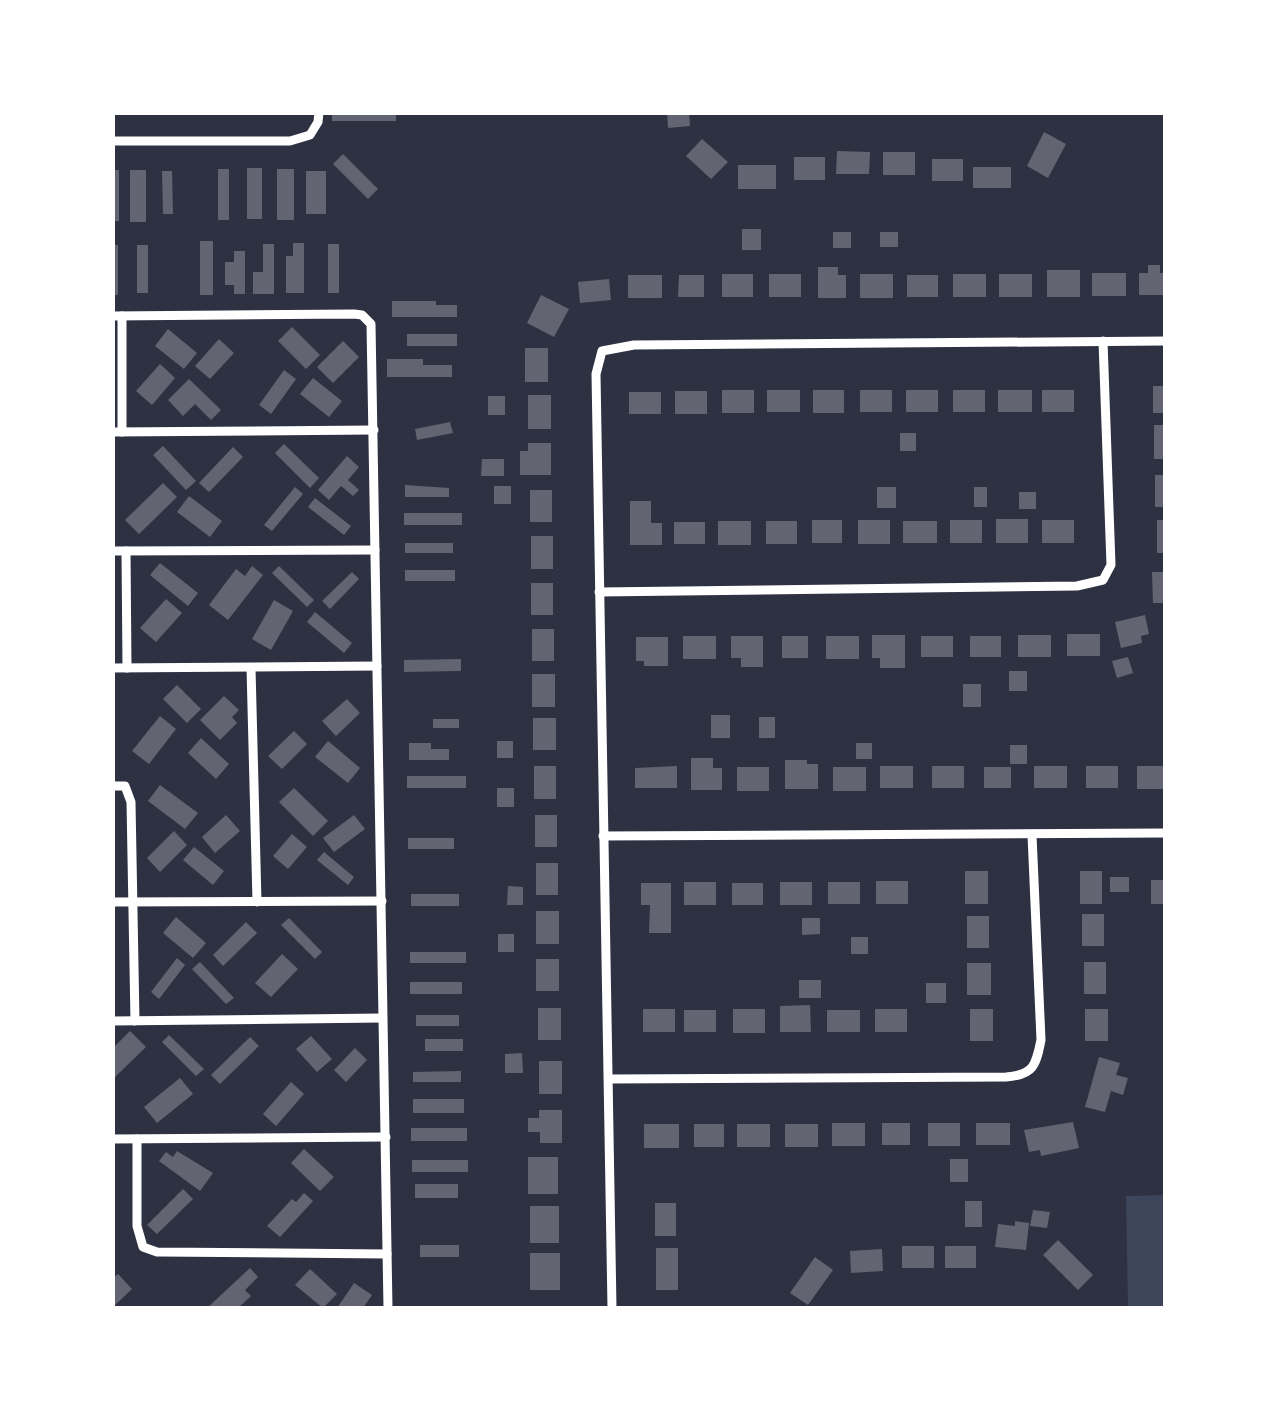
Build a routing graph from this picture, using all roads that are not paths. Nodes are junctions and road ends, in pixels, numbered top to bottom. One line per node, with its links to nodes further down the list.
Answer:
1 (319, 112): 2 (street)
2 (112, 141)
3 (117, 316): 6 (street); 7 (street)
4 (1166, 340): 5 (street)
5 (1102, 342): 11 (street); 11 (street)
6 (374, 430): 7 (street); 8 (street)
7 (117, 432)
8 (375, 550): 10 (street); 12 (street)
9 (112, 551): 10 (street)
10 (126, 551): 14 (street)
11 (599, 592): 19 (street)
12 (377, 666): 15 (street); 20 (street)
13 (112, 668): 14 (street)
14 (127, 668): 15 (street)
15 (251, 668): 23 (street)
16 (112, 786): 22 (street)
17 (1166, 832): 18 (street)
18 (1032, 835): 19 (street); 27 (street)
19 (604, 836): 27 (street)
20 (382, 901): 23 (street); 24 (street)
21 (112, 902): 22 (street)
22 (132, 902): 23 (street); 26 (street)
23 (257, 902)
24 (382, 1018): 26 (street); 28 (street)
25 (112, 1020): 26 (street)
26 (134, 1020)
27 (608, 1079): 33 (street)
28 (386, 1137): 30 (street); 31 (street)
29 (112, 1139): 30 (street)
30 (136, 1139): 31 (street)
31 (387, 1254): 32 (street)
32 (388, 1308)
33 (612, 1308)

